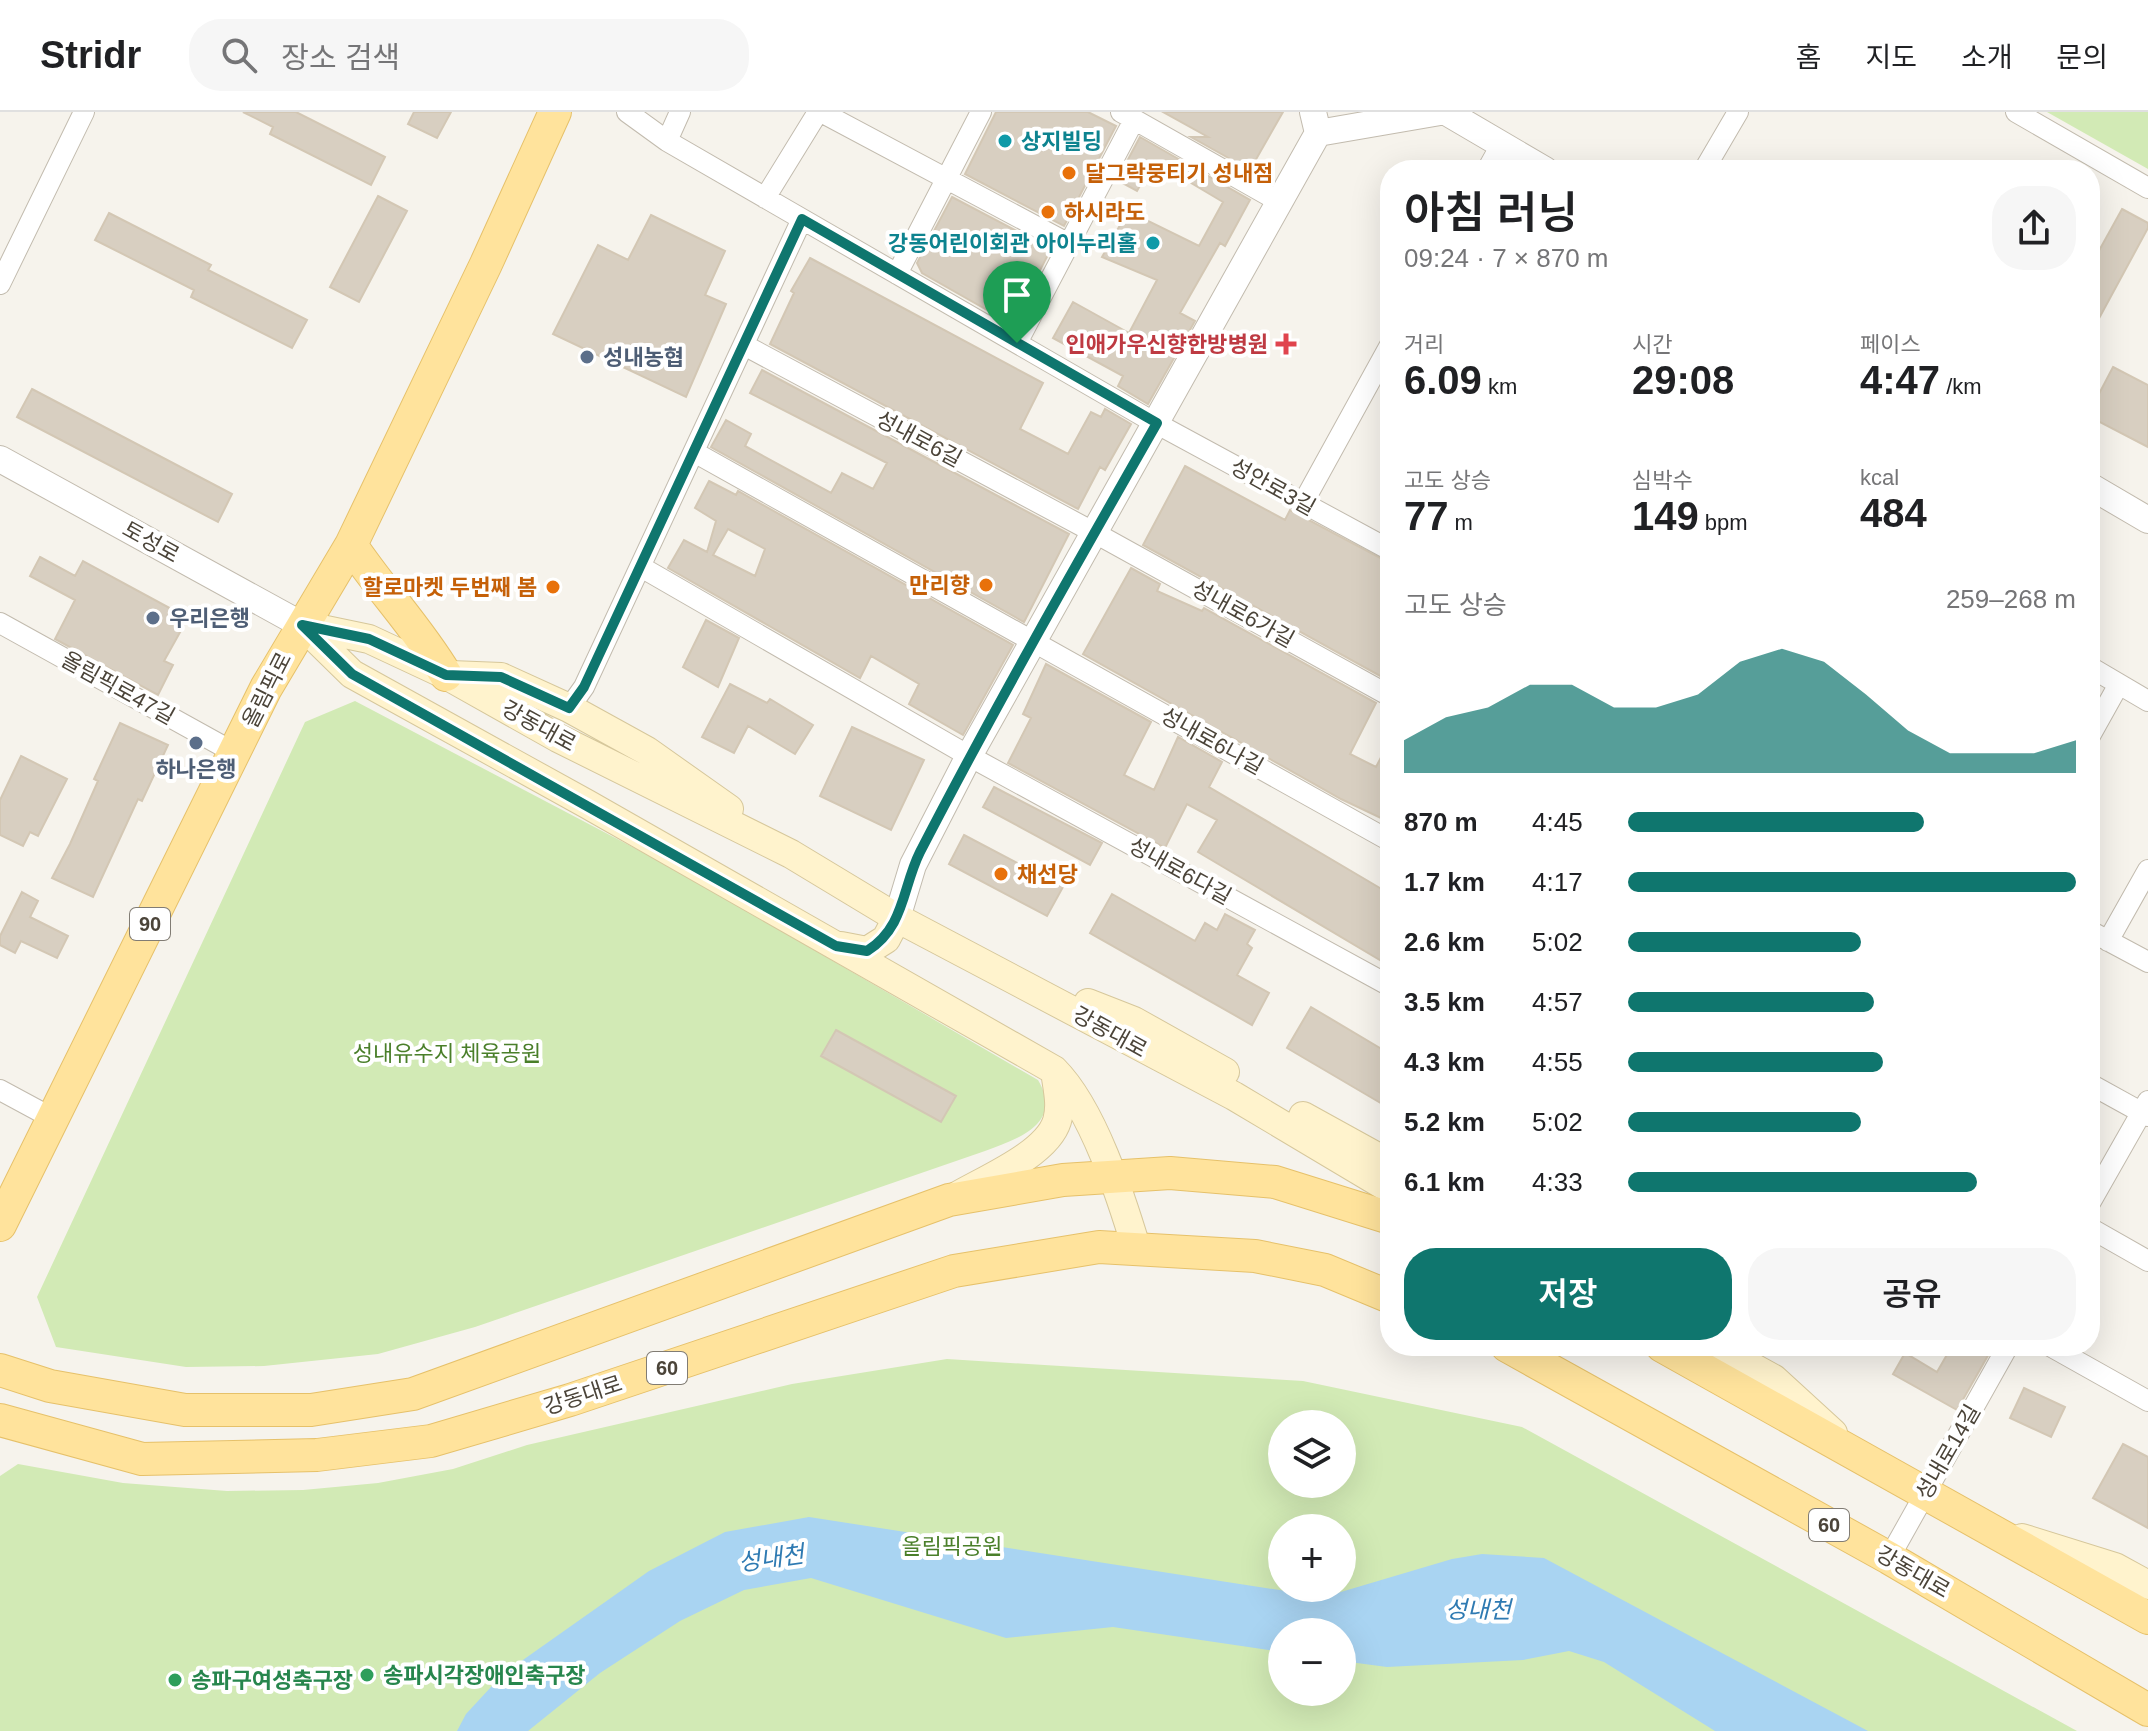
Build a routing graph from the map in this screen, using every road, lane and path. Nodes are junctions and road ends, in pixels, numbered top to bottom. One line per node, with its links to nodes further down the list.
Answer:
1 (84, 112): 26 (street)
2 (555, 112): 37 (main road, 올림픽로 / 90)
3 (627, 112): 12 (street, 성안로3길)
4 (680, 112): 12 (street)
5 (819, 112): 19 (street); 21 (street)
6 (981, 112): 19 (street)
7 (1443, 112): 11 (street); 13 (street)
8 (1738, 112): 16 (street)
9 (2016, 112): 17 (street)
10 (1127, 116): 22 (street); 24 (street)
11 (1316, 123): 22 (street)
12 (667, 141): 21 (street, 성안로3길)
13 (1501, 145): 14 (street); 15 (street)
14 (1493, 160)
15 (1527, 160)
16 (1710, 160)
17 (2099, 160)
18 (2100, 160): 20 (street)
19 (947, 177): 24 (street); 25 (street)
20 (2148, 188)
21 (765, 198): 23 (street, 성안로3길)
22 (1280, 202): 30 (street)
23 (802, 219): 25 (street, 성안로3길); 28 (street)
24 (1069, 244): 27 (street)
25 (897, 274): 27 (street, 성안로3길)
26 (0, 284)
27 (1017, 343): 30 (street, 성안로3길)
28 (744, 345): 31 (street); 36 (street, 성내로6길)
29 (1380, 363): 34 (street)
30 (1157, 423): 34 (street, 성안로3길); 36 (street)
31 (694, 452): 39 (street); 42 (street)
32 (0, 459): 41 (street, 토성로)
33 (2100, 497): 35 (street)
34 (1303, 503): 38 (street, 성안로3길)
35 (2148, 520)
36 (1095, 533): 42 (street); 46 (street, 성내로6가길)
37 (351, 545): 41 (main road, 올림픽로 / 90); 44 (main road)
38 (1380, 545)
39 (641, 567): 48 (street); 51 (street)
40 (0, 623): 50 (street, 올림픽로47길)
41 (302, 625): 44 (main road, 강동대로); 50 (main road, 올림픽로 / 90); 58 (main road, 강동대로)
42 (1034, 641): 51 (street); 52 (street, 성내로6나길)
43 (2100, 673): 45 (street)
44 (446, 675): 48 (main road); 53 (main road, 강동대로)
45 (2119, 684): 47 (street); 49 (street)
46 (1380, 690)
47 (2148, 701)
48 (569, 708): 53 (main road)
49 (2100, 718)
50 (235, 753): 66 (main road, 올림픽로 / 90)
51 (969, 756): 55 (street); 61 (street, 성내로6다길)
52 (1380, 835)
53 (791, 854): 55 (main road, 강동대로)
54 (2148, 870): 56 (street)
55 (897, 918): 58 (main road); 60 (main road, 강동대로)
56 (2100, 935)
57 (2100, 937): 59 (street)
58 (836, 946): 62 (main road, 강동대로)
59 (2148, 962)
60 (990, 965): 67 (main road); 69 (main road, 강동대로)
61 (1380, 981)
62 (1054, 1070): 68 (main road, 강동대로); 71 (main road)
63 (2100, 1089): 65 (street)
64 (0, 1090): 66 (street)
65 (2146, 1110): 70 (street)
66 (52, 1118): 73 (main road, 올림픽로 / 90)
67 (1380, 1158)
68 (1112, 1177): 71 (main road); 72 (main road); 75 (main road, 강동대로)
69 (1380, 1183)
70 (2100, 1186)
71 (949, 1200): 83 (main road)
72 (1380, 1215)
73 (0, 1225)
74 (2100, 1234): 76 (street)
75 (1137, 1250): 77 (main road, 강동대로 / 60); 86 (main road, 강동대로 / 60)
76 (2148, 1261)
77 (1380, 1293)
78 (1525, 1356): 91 (main road, 강동대로 / 60)
79 (1680, 1356): 88 (main road)
80 (1732, 1356): 88 (main road)
81 (2002, 1356): 89 (street, 성내로14길)
82 (2068, 1356): 84 (street)
83 (0, 1370)
84 (2148, 1401)
85 (0, 1420): 86 (main road, 강동대로 / 60)
86 (37, 1429): 87 (main road)
87 (0, 1442)
88 (1860, 1458): 89 (main road)
89 (1925, 1492): 90 (main road); 91 (street, 성내로14길)
90 (1984, 1526): 92 (main road); 93 (main road)
91 (1889, 1558): 94 (main road, 강동대로 / 60)
92 (2148, 1585)
93 (2148, 1618)
94 (2148, 1710)

